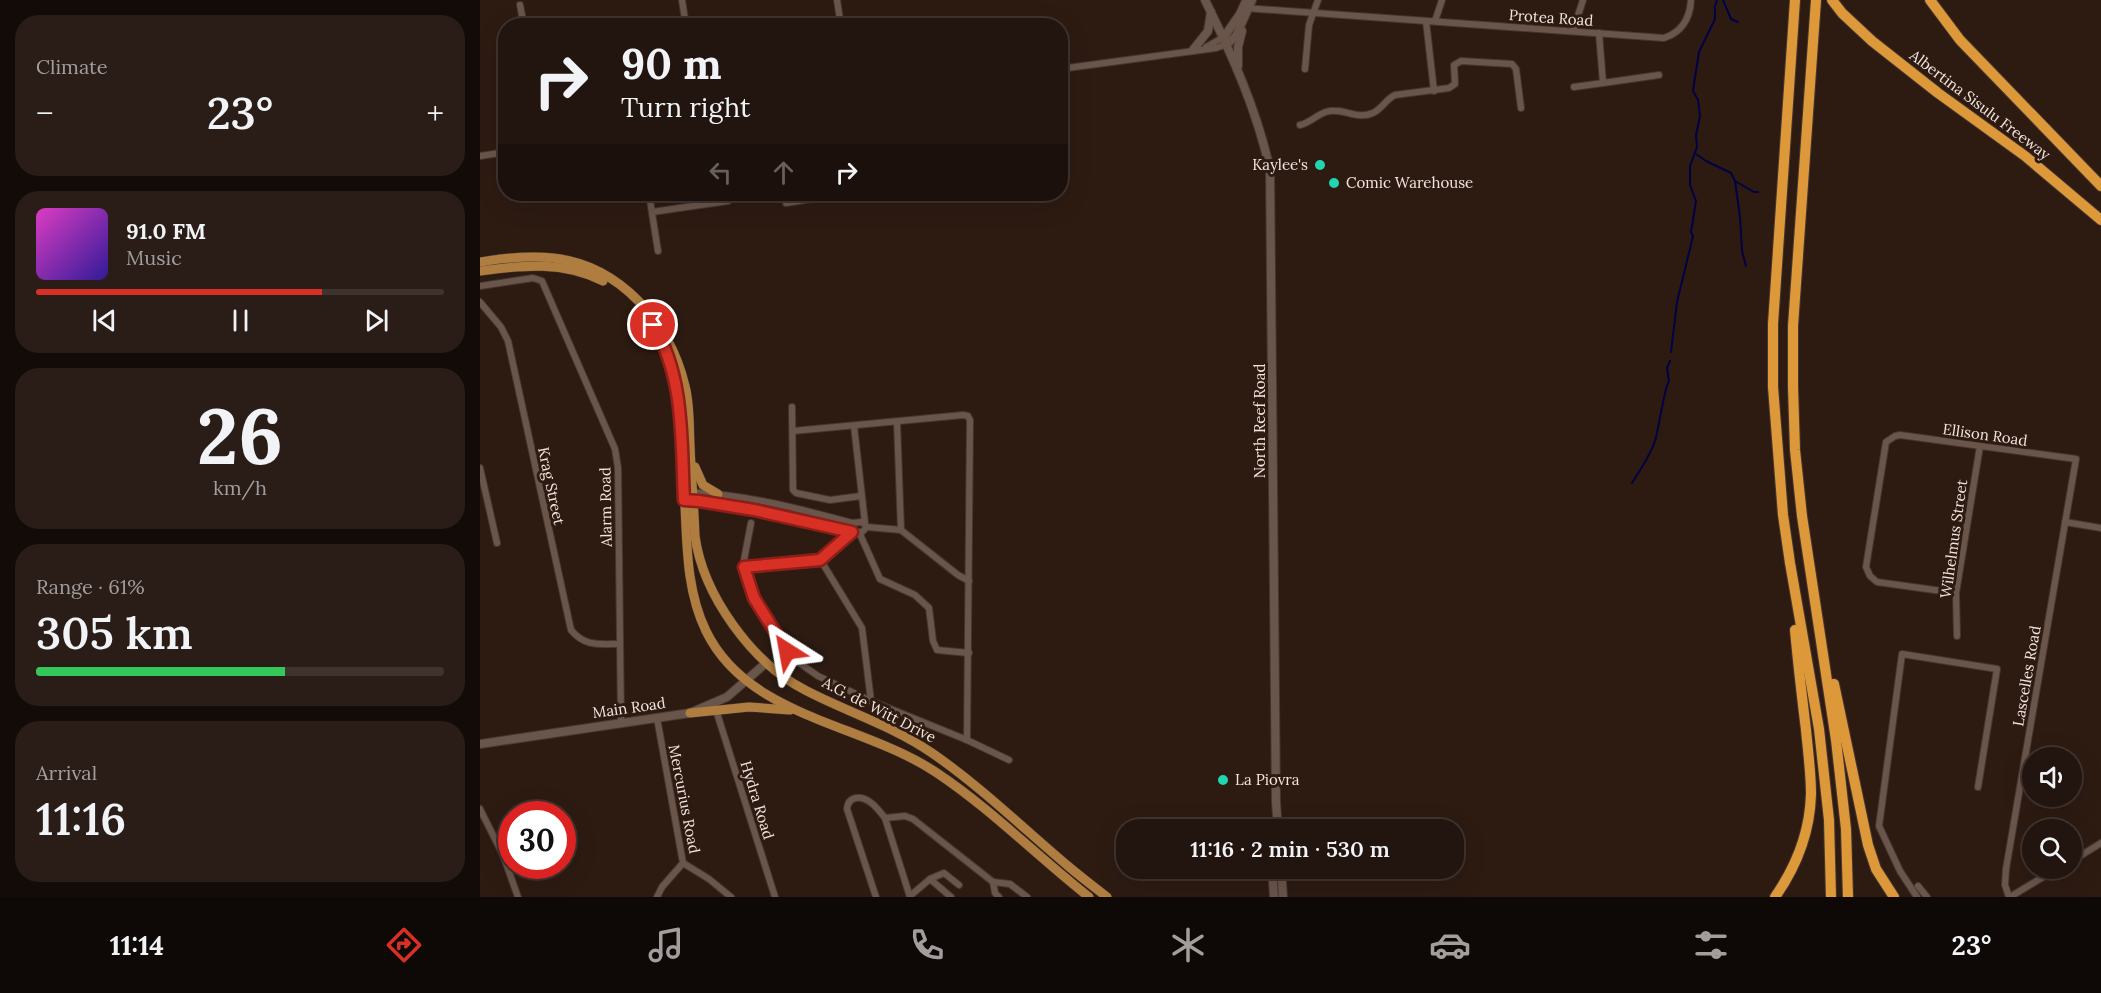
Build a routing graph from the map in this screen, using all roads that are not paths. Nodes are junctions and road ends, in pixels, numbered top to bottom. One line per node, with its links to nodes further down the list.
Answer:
1 (682, 0): 17 (street)
2 (837, 0): 18 (street)
3 (1206, 0): 14 (main road, North Reef Road)
4 (1318, 0): 15 (street)
5 (1442, 0): 21 (street)
6 (1583, 0): 22 (street)
7 (1691, 0): 23 (street, Protea Road)
8 (1795, 0): 71 (highway)
9 (1816, 0): 74 (highway)
10 (1832, 0): 43 (highway, Albertina Sisulu Freeway)
11 (1930, 0): 37 (highway, Albertina Sisulu Freeway)
12 (1248, 4): 15 (street, Protea Road); 19 (main road); 24 (main road)
13 (520, 5): 16 (street)
14 (1211, 12): 24 (main road, North Reef Road); 25 (main road)
15 (1313, 14): 20 (street, Protea Road); 27 (street)
16 (522, 18)
17 (685, 18)
18 (840, 18)
19 (1244, 20): 24 (main road); 28 (main road)
20 (1426, 21): 21 (street, Protea Road); 32 (street)
21 (1435, 21): 22 (street, Protea Road)
22 (1573, 31): 23 (street, Protea Road)
23 (1599, 33): 30 (street)
24 (1226, 40): 25 (street); 28 (main road, North Reef Road)
25 (1198, 49): 26 (street)
26 (1068, 68)
27 (1305, 69)
28 (1238, 70): 97 (main road, North Reef Road)
29 (1659, 75): 30 (street)
30 (1603, 82): 31 (street)
31 (1574, 87)
32 (1434, 91): 33 (street); 34 (street)
33 (1521, 108)
34 (1300, 124)
35 (498, 153): 36 (street)
36 (480, 156)
37 (2101, 186)
38 (650, 201): 42 (street)
39 (728, 201): 42 (street)
40 (798, 201): 41 (street)
41 (786, 203)
42 (652, 212): 44 (street)
43 (2101, 220)
44 (658, 251)
45 (480, 262): 53 (main road, A.G. de Witt Drive)
46 (480, 271): 58 (main road, A.G. de Witt Drive)
47 (480, 286): 77 (street, Alarm Road)
48 (480, 302): 77 (street, Krag Street)
49 (792, 406): 52 (street)
50 (897, 422): 51 (street); 67 (street); 73 (street)
51 (854, 426): 52 (street); 59 (street)
52 (793, 431): 59 (street)
53 (690, 444): 57 (main road); 58 (main road, A.G. de Witt Drive)
54 (1980, 446): 55 (street, Ellison Road); 75 (street, Wilhelmus Street); 75 (street, Ellison Road)
55 (2076, 459): 61 (street, Lascelles Road)
56 (480, 468): 69 (street)
57 (718, 494): 58 (street); 60 (street)
58 (689, 496): 64 (street); 79 (main road, A.G. de Witt Drive); 80 (main road, A.G. de Witt Drive)
59 (861, 496): 65 (street)
60 (817, 513): 63 (street); 64 (street)
61 (2065, 522): 66 (street); 127 (street, Lascelles Road)
62 (751, 523): 72 (street)
63 (852, 523): 65 (street); 68 (street)
64 (814, 524): 68 (street)
65 (866, 525): 67 (street); 68 (street)
66 (2101, 528)
67 (901, 530): 73 (street)
68 (854, 532): 70 (street); 78 (street)
69 (496, 543)
70 (820, 560): 72 (street); 81 (street)
71 (1790, 563): 121 (highway); 122 (highway)
72 (744, 567): 81 (street)
73 (969, 580): 78 (street)
74 (1813, 590): 123 (highway); 124 (highway)
75 (1956, 593): 76 (street, Wilhelmus Street)
76 (1957, 636)
77 (619, 644): 86 (street, Alarm Road)
78 (969, 653): 87 (street)
79 (766, 663): 80 (main road, Main Road); 91 (main road, A.G. de Witt Drive)
80 (745, 680): 83 (main road, Main Road); 84 (main road, A.G. de Witt Drive)
81 (871, 701): 87 (street)
82 (716, 710): 83 (main road); 84 (main road); 111 (street, Hydra Road)
83 (690, 713): 85 (main road, Main Road)
84 (804, 713): 92 (main road, A.G. de Witt Drive)
85 (657, 718): 86 (main road, Main Road); 100 (street, Mercurius Road)
86 (621, 723): 88 (main road, Main Road)
87 (967, 740): 89 (street)
88 (480, 744)
89 (1009, 760)
90 (1978, 787): 125 (street)
91 (979, 790): 92 (main road); 93 (main road, A.G. de Witt Drive)
92 (972, 800): 95 (main road, A.G. de Witt Drive)
93 (1001, 808): 95 (main road); 118 (main road, A.G. de Witt Drive)
94 (480, 809): 108 (street)
95 (994, 817): 117 (main road, A.G. de Witt Drive)
96 (885, 818): 105 (street); 112 (street); 113 (street)
97 (1276, 819)
98 (2101, 843): 99 (street)
99 (2082, 855)
100 (683, 863): 109 (street); 110 (street, Mercurius Road)
101 (930, 879): 106 (street); 113 (street); 114 (street)
102 (1273, 879): 119 (main road)
103 (1282, 879): 120 (main road)
104 (2039, 879): 127 (street)
105 (993, 882): 115 (street); 116 (street)
106 (959, 885)
107 (1918, 886): 126 (street)
108 (518, 897)
109 (657, 897)
110 (731, 897)
111 (775, 897)
112 (876, 897)
113 (910, 897)
114 (951, 897)
115 (999, 897)
116 (1027, 897)
117 (1089, 897)
118 (1107, 897)
119 (1274, 897)
120 (1283, 897)
121 (1775, 897)
122 (1831, 897)
123 (1848, 897)
124 (1894, 897)
125 (1917, 897)
126 (1927, 897)
127 (2009, 897)

